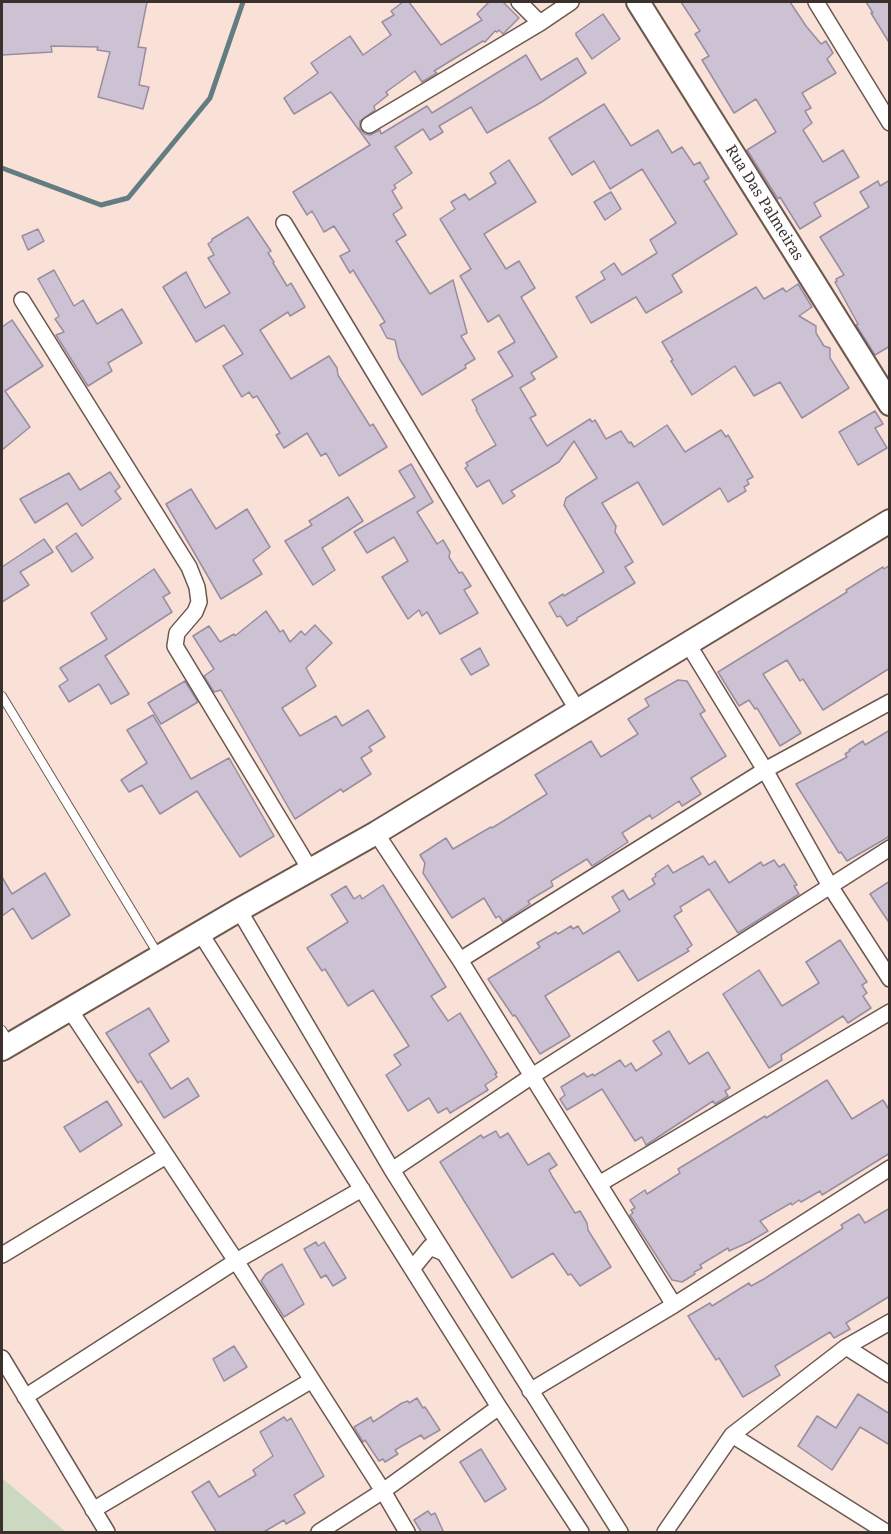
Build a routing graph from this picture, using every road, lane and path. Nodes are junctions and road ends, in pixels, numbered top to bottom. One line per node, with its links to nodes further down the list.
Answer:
1 (519, 2): 5 (street)
2 (571, 2): 5 (street)
3 (638, 2): 10 (street, Rua Das Palmeiras)
4 (816, 2): 6 (street)
5 (540, 23): 7 (street)
6 (890, 123)
7 (369, 125)
8 (284, 223): 15 (street)
9 (22, 300): 19 (street)
10 (890, 404)
11 (890, 521): 12 (street)
12 (688, 644): 15 (street); 16 (street)
13 (2, 696): 23 (lane)
14 (890, 702): 16 (street)
15 (578, 711): 17 (street)
16 (765, 770): 20 (street); 24 (street)
17 (376, 833): 19 (street); 24 (street)
18 (890, 848): 20 (street)
19 (311, 871): 21 (street)
20 (830, 886): 25 (street); 29 (street)
21 (239, 910): 22 (street); 32 (street)
22 (201, 934): 23 (street); 34 (street)
23 (160, 958): 26 (street)
24 (460, 960): 29 (street)
25 (890, 979)
26 (70, 1010): 28 (street); 30 (street)
27 (890, 1012): 33 (street)
28 (4, 1041)
29 (532, 1076): 32 (street); 33 (street)
30 (166, 1156): 36 (street); 37 (street)
31 (890, 1168): 39 (street)
32 (392, 1170): 35 (street)
33 (599, 1184): 39 (street)
34 (362, 1189): 37 (street); 38 (street)
35 (444, 1252): 38 (street); 45 (street)
36 (2, 1255)
37 (236, 1261): 44 (street); 46 (street)
38 (412, 1269): 47 (street)
39 (674, 1305): 45 (street)
40 (890, 1322): 41 (street)
41 (846, 1347): 43 (street); 48 (street)
42 (2, 1358): 46 (street)
43 (890, 1375)
44 (312, 1380): 49 (street); 50 (street)
45 (530, 1391): 55 (street)
46 (25, 1397): 50 (street)
47 (499, 1407): 49 (street); 54 (street)
48 (732, 1435): 56 (street); 57 (street)
49 (383, 1491): 52 (street); 53 (street)
50 (93, 1510): 51 (street)
51 (107, 1533)
52 (319, 1533)
53 (407, 1533)
54 (581, 1533)
55 (620, 1533)
56 (665, 1533)
57 (886, 1533)

